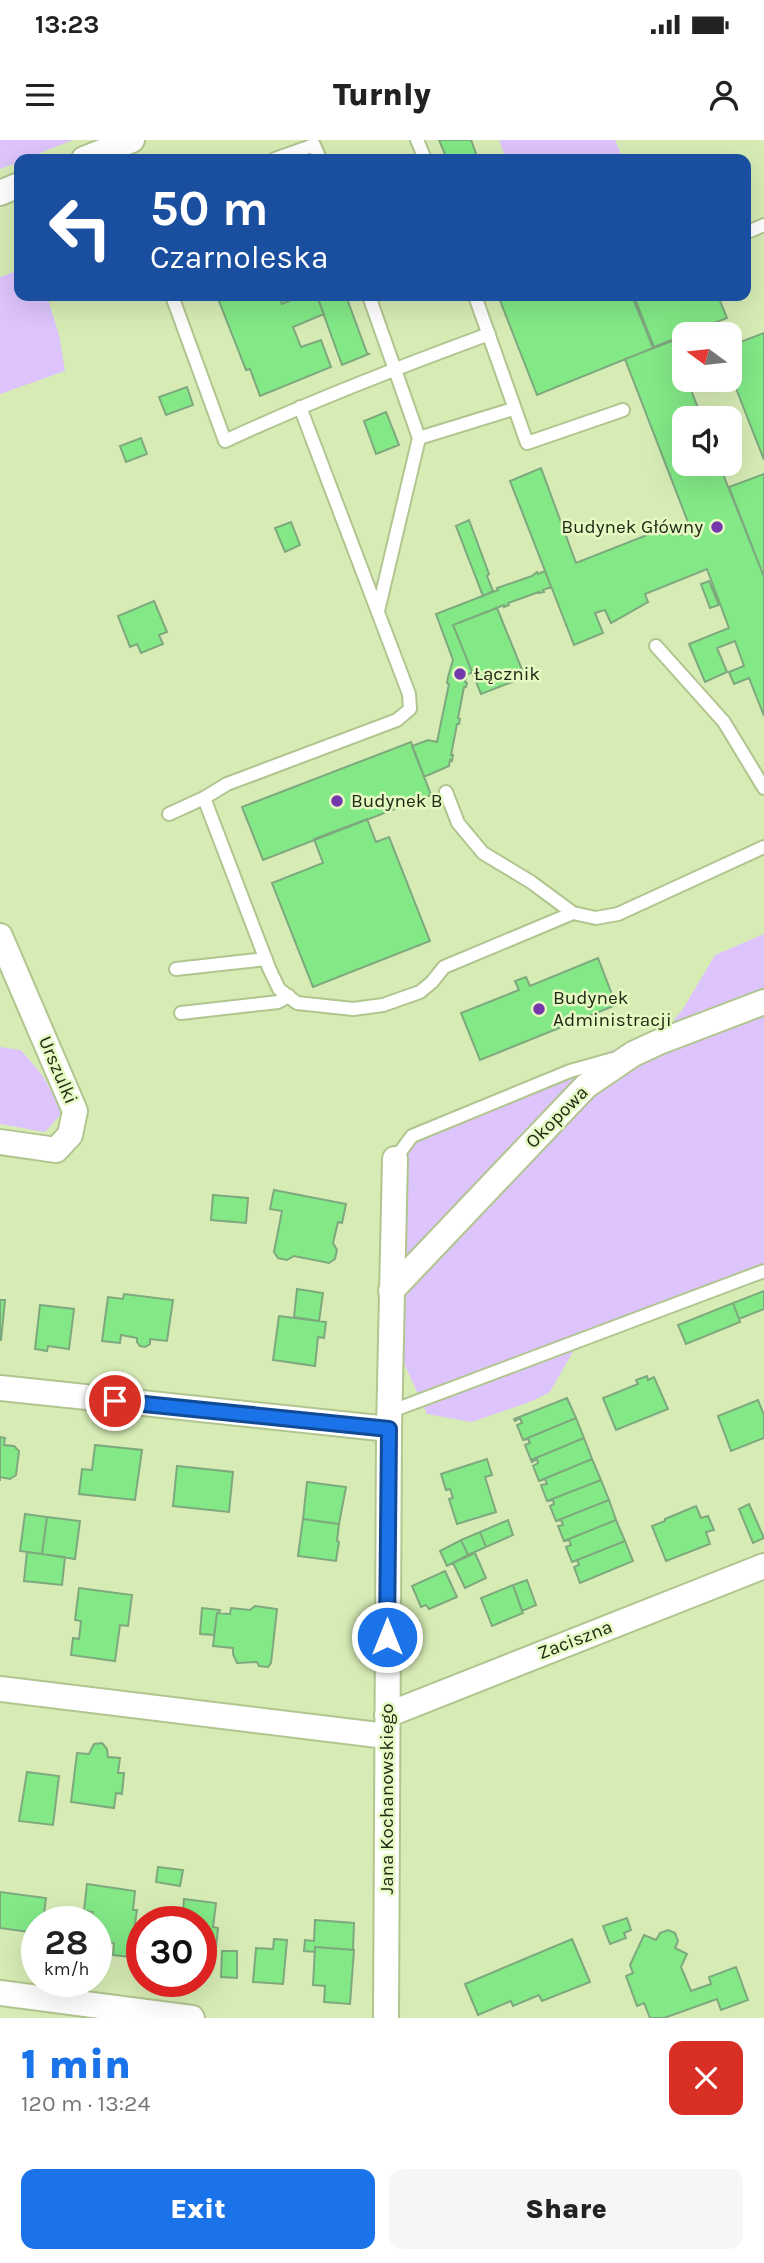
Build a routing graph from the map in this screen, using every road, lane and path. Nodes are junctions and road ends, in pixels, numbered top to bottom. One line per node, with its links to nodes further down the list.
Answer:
1 (132, 140): 2 (street)
2 (97, 154)
3 (289, 154): 4 (lane)
4 (318, 154)
5 (174, 301): 10 (lane)
6 (371, 301): 9 (lane)
7 (477, 301): 8 (lane)
8 (489, 334): 9 (lane); 11 (lane)
9 (395, 368): 10 (lane); 13 (lane)
10 (300, 407): 14 (lane)
11 (513, 409): 12 (lane); 13 (lane)
12 (623, 410)
13 (419, 438): 14 (lane)
14 (378, 612): 18 (lane)
15 (656, 646): 16 (lane)
16 (764, 788)
17 (446, 792): 21 (lane)
18 (204, 798): 19 (lane); 23 (lane)
19 (169, 814)
20 (764, 847): 21 (lane)
21 (573, 914): 25 (lane)
22 (1, 940): 29 (street, Urszulki)
23 (266, 959): 24 (lane); 25 (lane)
24 (176, 969)
25 (289, 996): 27 (lane)
26 (764, 1002): 28 (street, Okopowa)
27 (181, 1013)
28 (640, 1051): 30 (lane); 32 (street, Okopowa)
29 (0, 1142)
30 (395, 1159): 32 (street, Jana Kochanowskiego)
31 (764, 1270): 34 (lane)
32 (391, 1291): 34 (street, Jana Kochanowskiego)
33 (0, 1388): 34 (street)
34 (389, 1420): 37 (street, Jana Kochanowskiego)
35 (764, 1566): 37 (street, Zaciszna)
36 (0, 1689): 37 (street, Zaciszna)
37 (387, 1725): 40 (street, Jana Kochanowskiego)
38 (0, 1993): 39 (street)
39 (192, 2018)
40 (386, 2018)

